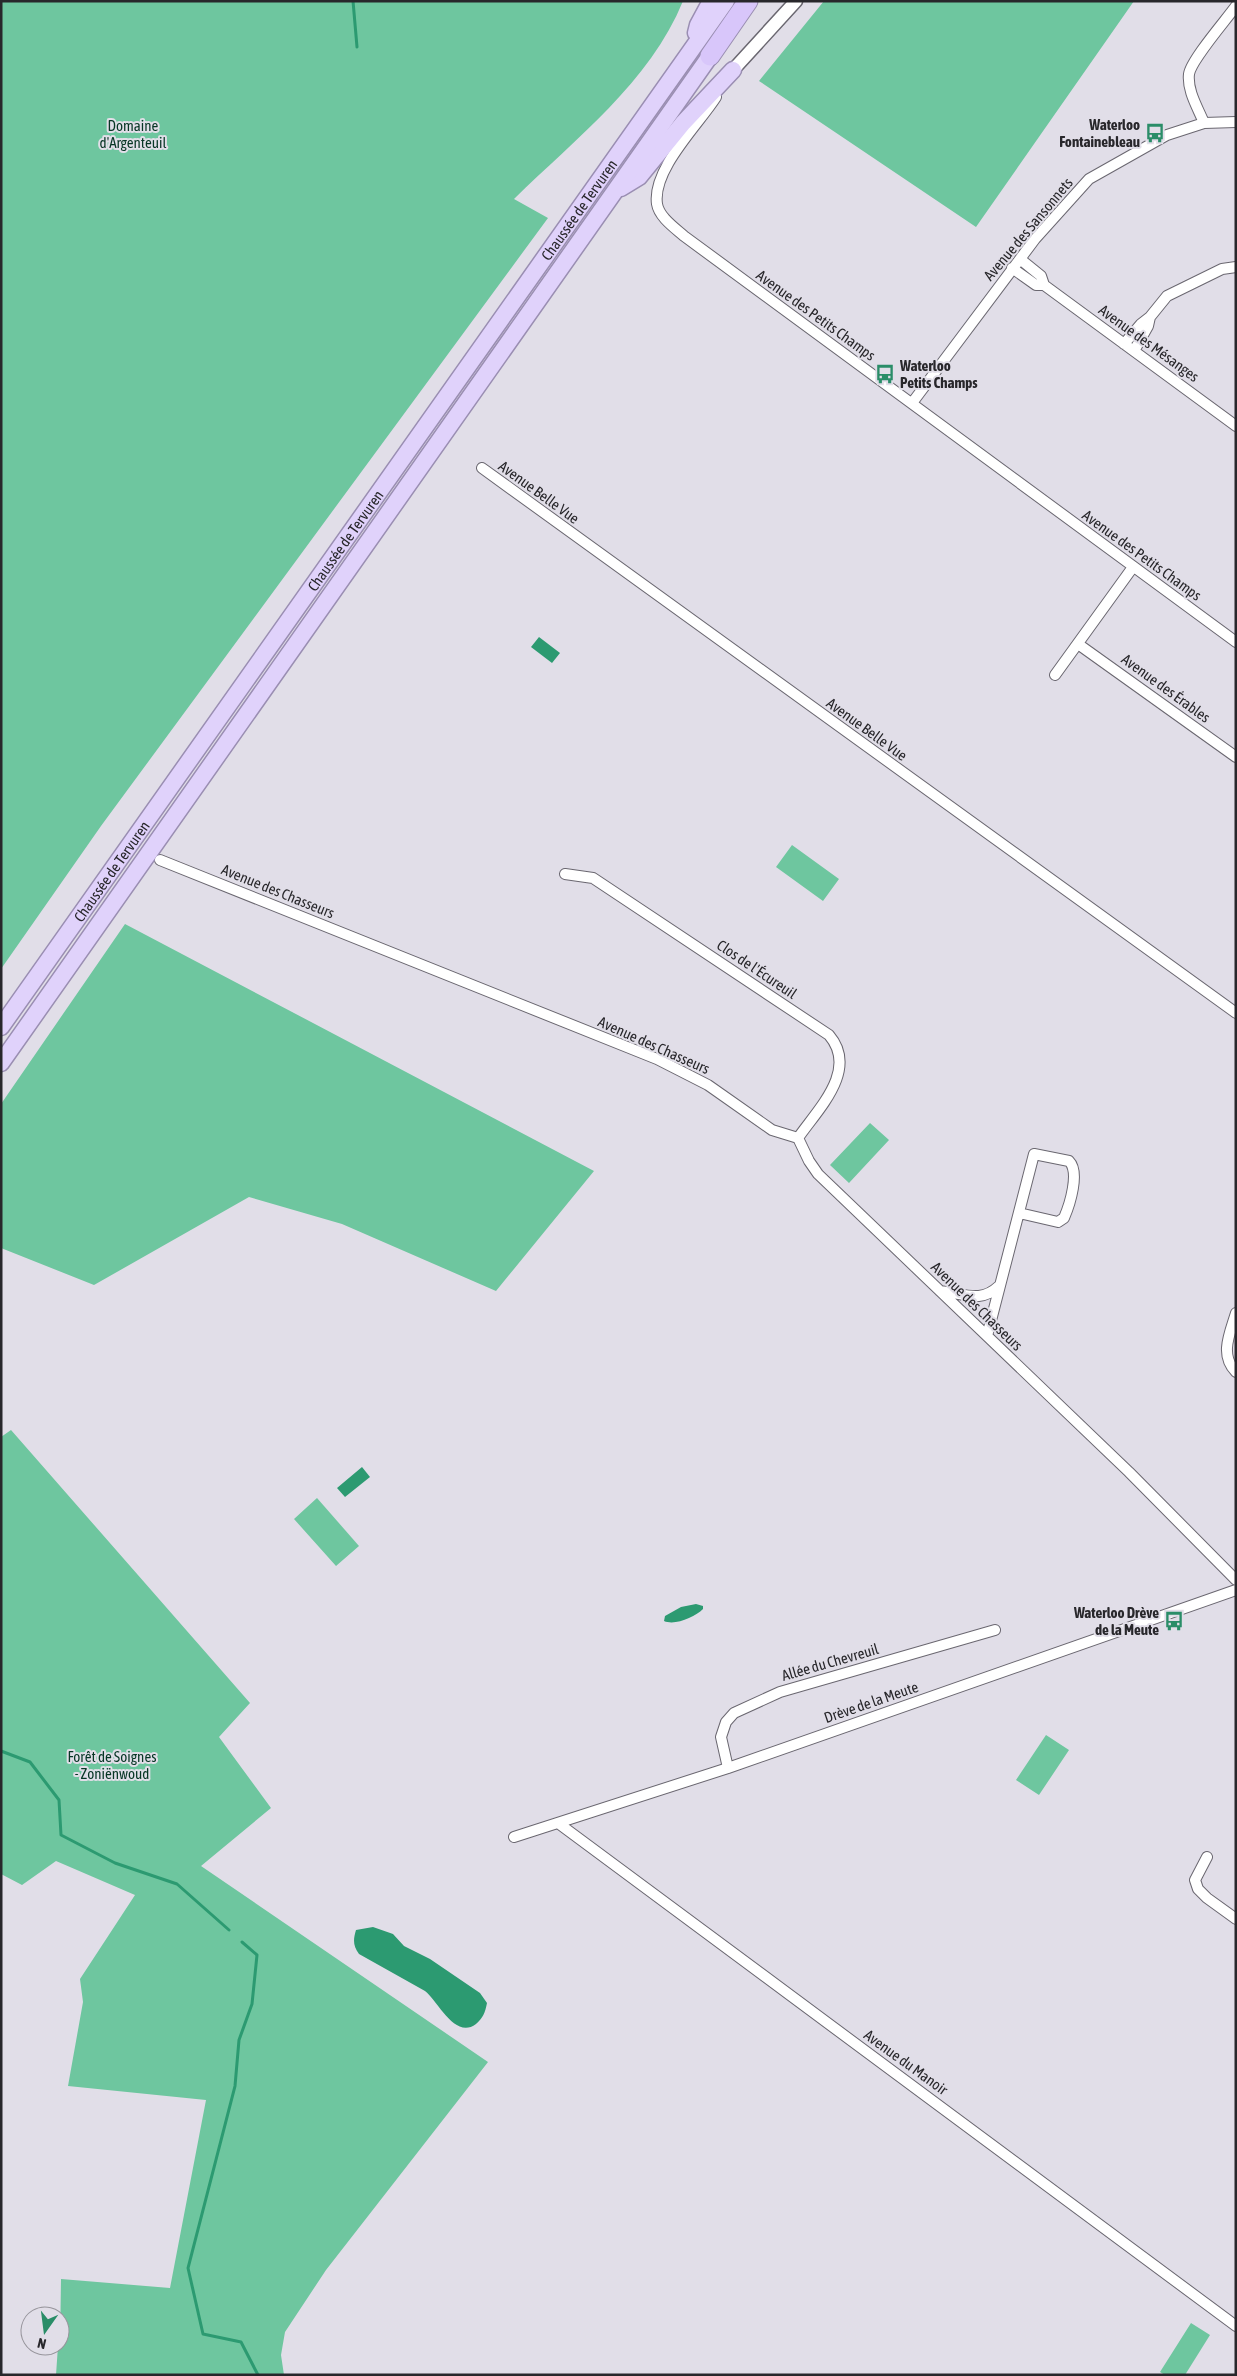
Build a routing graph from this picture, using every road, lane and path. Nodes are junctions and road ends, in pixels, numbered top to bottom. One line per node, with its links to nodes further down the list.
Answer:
1 (711, 1): 6 (highway)
2 (726, 1): 6 (highway, Chaussée de Tervuren)
3 (748, 1): 7 (highway)
4 (796, 1): 8 (street)
5 (1236, 6): 10 (street)
6 (691, 54): 30 (highway, Chaussée de Tervuren)
7 (710, 56): 11 (highway, Chaussée de Tervuren)
8 (733, 70): 11 (highway); 19 (street, Avenue des Petits Champs)
9 (1236, 122): 10 (street, Avenue des Sansonnets)
10 (1204, 123): 12 (street, Avenue des Sansonnets)
11 (615, 191): 31 (highway, Chaussée de Tervuren)
12 (1020, 258): 14 (street, Avenue des Sansonnets); 15 (street, Avenue des Mésanges)
13 (1236, 267): 16 (street)
14 (1012, 268): 15 (street, Avenue des Mésanges); 19 (street, Avenue des Sansonnets)
15 (1044, 285): 17 (street, Avenue des Mésanges)
16 (1150, 317): 17 (street); 18 (street)
17 (1124, 344): 18 (street, Avenue des Mésanges)
18 (1134, 351): 20 (street, Avenue des Mésanges)
19 (912, 403): 22 (street, Avenue des Petits Champs)
20 (1236, 426)
21 (482, 468): 29 (street, Avenue Belle Vue)
22 (1133, 567): 23 (street, Avenue des Petits Champs); 24 (street)
23 (1236, 642)
24 (1078, 644): 25 (street); 26 (street, Avenue des Érables)
25 (1055, 675)
26 (1236, 757)
27 (160, 860): 32 (street, Avenue des Chasseurs)
28 (564, 874): 32 (street, Clos de l'Écureuil)
29 (1236, 1013)
30 (1, 1027)
31 (1, 1064)
32 (798, 1138): 35 (street, Avenue des Chasseurs)
33 (1019, 1214): 33 (street); 34 (street)
34 (1000, 1285): 35 (street); 37 (street)
35 (940, 1291): 37 (street, Avenue des Chasseurs)
36 (1236, 1313): 38 (street)
37 (988, 1336): 39 (street, Avenue des Chasseurs)
38 (1236, 1372)
39 (1236, 1580)
40 (1236, 1590): 42 (street, Drève de la Meute)
41 (995, 1630): 42 (street, Allée du Chevreuil)
42 (728, 1768): 43 (street, Drève de la Meute)
43 (558, 1823): 44 (street, Drève de la Meute); 47 (street, Avenue du Manoir)
44 (514, 1837)
45 (1207, 1857): 46 (street)
46 (1236, 1919)
47 (1236, 2326)

